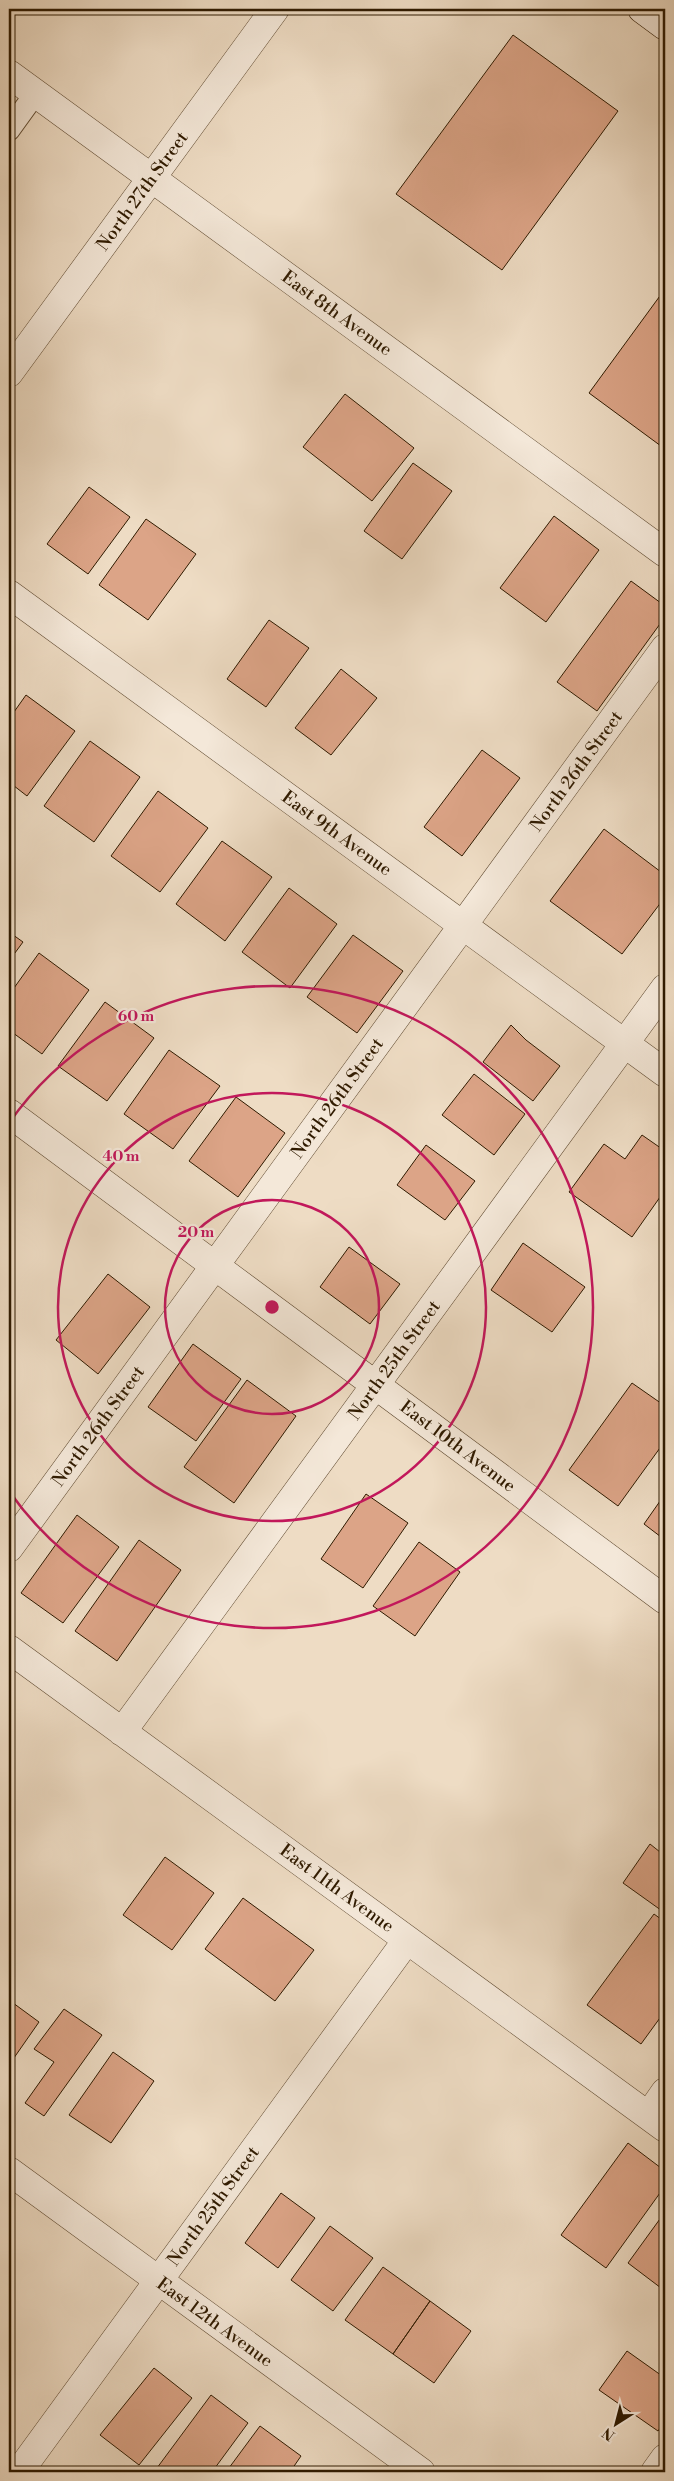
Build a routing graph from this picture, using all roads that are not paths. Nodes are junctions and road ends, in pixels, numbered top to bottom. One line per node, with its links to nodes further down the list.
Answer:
1 (275, 9): 7 (street, North 27th Street)
2 (642, 9): 3 (street)
3 (665, 26)
4 (9, 74): 5 (street, East 8th Avenue)
5 (35, 94): 6 (lane); 7 (street, East 8th Avenue)
6 (9, 130)
7 (152, 178): 8 (street, North 27th Street); 9 (street, East 8th Avenue)
8 (9, 373)
9 (665, 553)
10 (9, 594): 12 (street, East 9th Avenue)
11 (665, 648): 12 (street, North 26th Street)
12 (463, 925): 14 (street, East 9th Avenue); 17 (street, North 26th Street)
13 (665, 988): 14 (street, North 25th Street)
14 (625, 1044): 15 (street, East 9th Avenue); 18 (street, North 25th Street)
15 (665, 1073)
16 (9, 1113): 17 (street, East 10th Avenue)
17 (215, 1266): 18 (street, East 10th Avenue); 19 (street, North 26th Street)
18 (376, 1385): 20 (street, East 10th Avenue); 22 (street, North 25th Street)
19 (9, 1548)
20 (665, 1600)
21 (9, 1649): 22 (street, East 11th Avenue)
22 (122, 1732): 23 (street, East 11th Avenue)
23 (407, 1940): 25 (street, East 11th Avenue); 27 (street, North 25th Street)
24 (665, 2092): 25 (street)
25 (657, 2122)
26 (9, 2171): 27 (street, East 12th Avenue)
27 (159, 2281): 29 (street, North 25th Street); 30 (street, East 12th Avenue)
28 (665, 2458): 31 (street)
29 (19, 2472)
30 (421, 2472)
31 (655, 2472)

